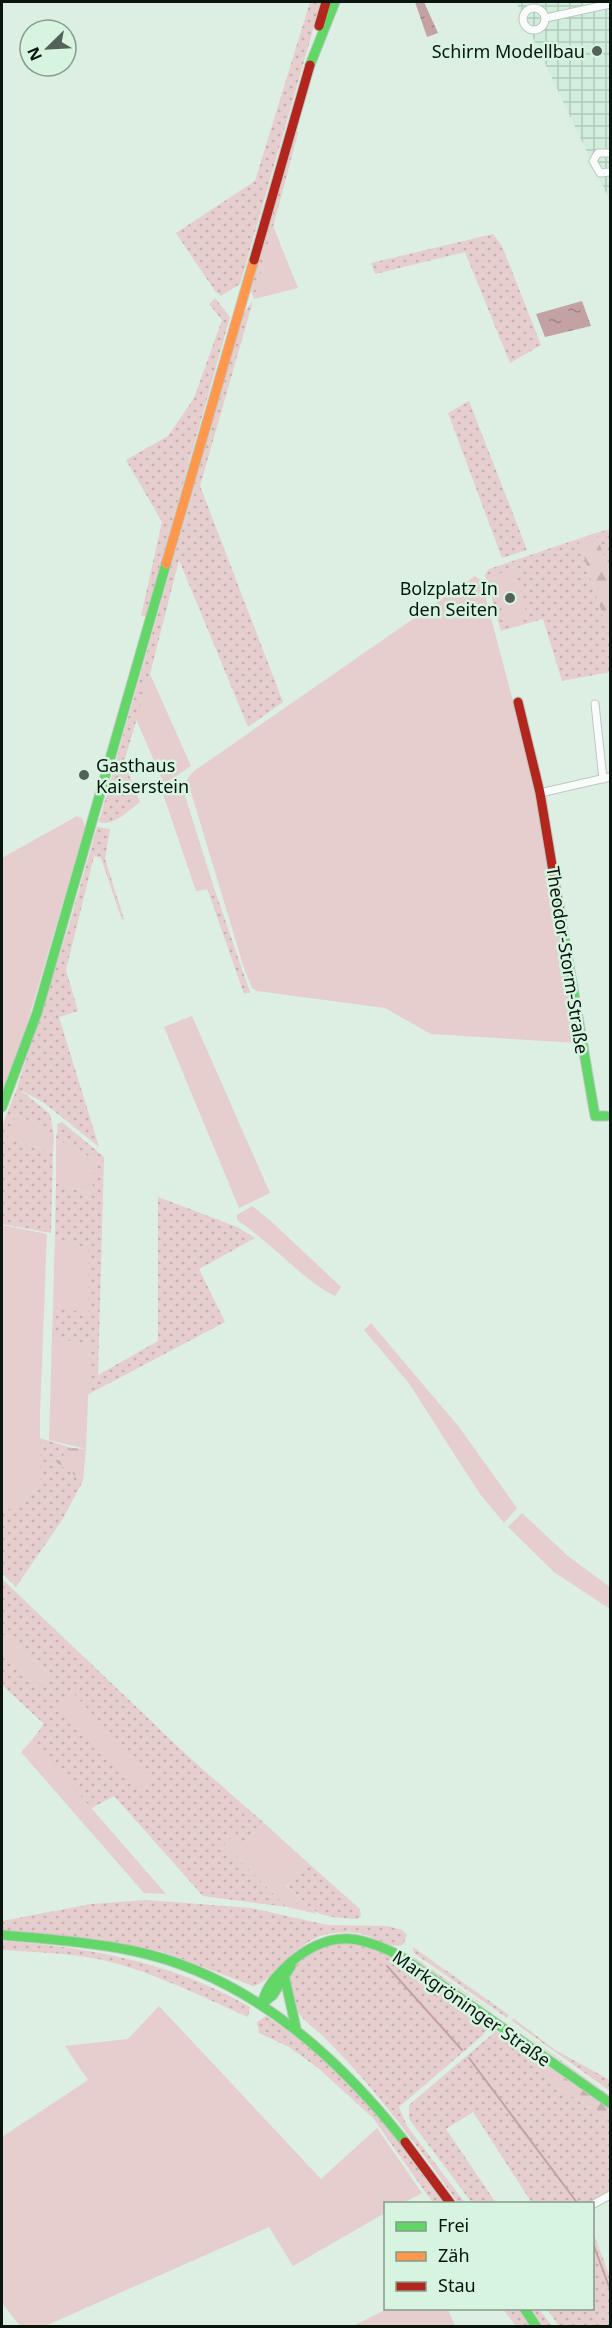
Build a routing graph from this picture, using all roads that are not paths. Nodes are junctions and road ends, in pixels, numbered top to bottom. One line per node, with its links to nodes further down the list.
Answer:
1 (326, 2): 5 (main road)
2 (335, 2): 5 (main road)
3 (610, 4): 4 (street)
4 (546, 18)
5 (310, 65): 12 (main road)
6 (610, 153): 7 (street)
7 (610, 172)
8 (518, 702): 11 (main road)
9 (595, 704): 10 (street)
10 (607, 778): 11 (street)
11 (540, 793): 13 (main road, Theodor-Storm-Straße)
12 (2, 1107)
13 (606, 1116)
14 (2, 1935): 17 (main road)
15 (294, 1958): 16 (main road); 17 (main road, Markgröninger Straße); 19 (main road, Markgröninger Straße)
16 (285, 1977): 17 (main road); 18 (main road)
17 (262, 2004): 18 (main road)
18 (296, 2028): 21 (main road)
19 (610, 2103)
20 (610, 2194): 22 (street)
21 (450, 2202)
22 (594, 2204)
23 (525, 2310): 24 (main road)
24 (536, 2326)

